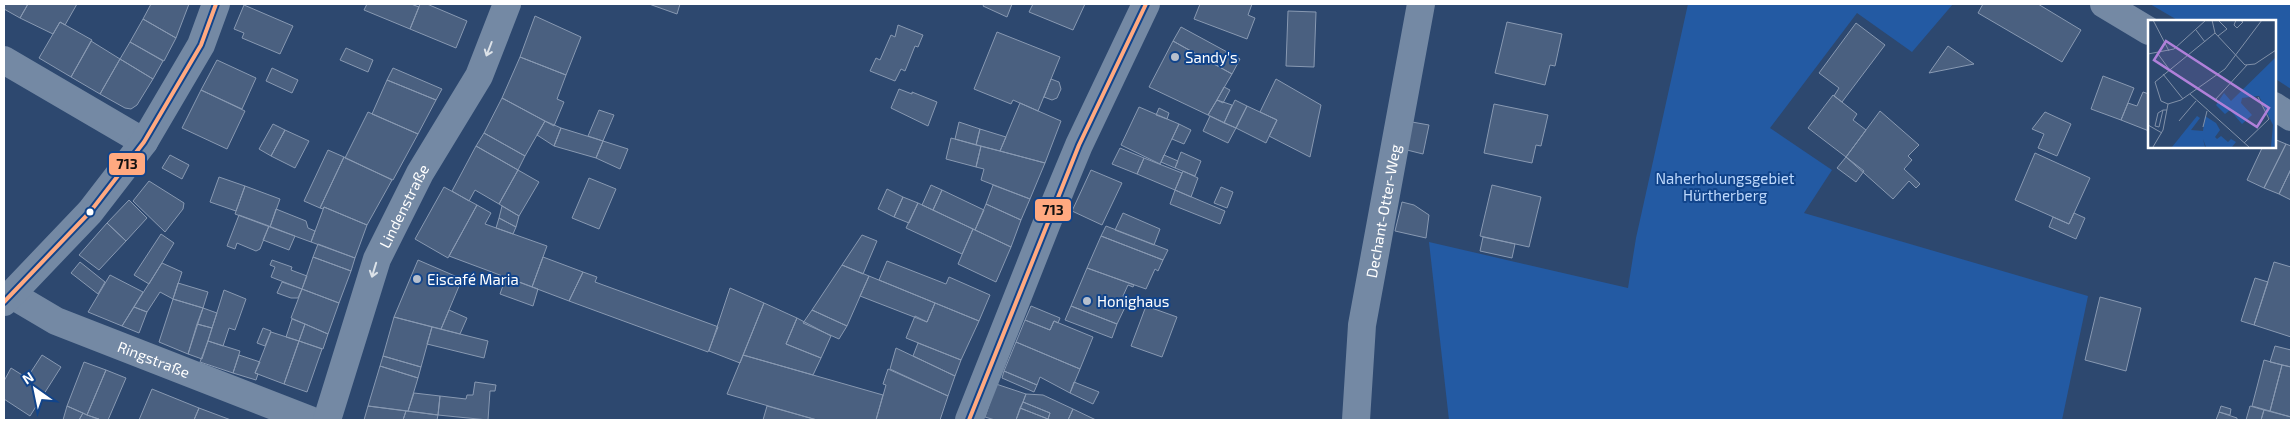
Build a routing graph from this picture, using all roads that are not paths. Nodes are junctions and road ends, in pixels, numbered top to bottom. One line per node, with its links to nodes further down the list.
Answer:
1 (216, 4): 10 (street)
2 (507, 4): 13 (street, Lindenstraße, one-way to 13)
3 (1146, 4): 14 (street)
4 (1421, 4): 15 (street, Dechant-Otter-Weg)
5 (2104, 4): 6 (street)
6 (2148, 30)
7 (4, 60): 10 (street)
8 (2275, 107): 9 (street)
9 (2291, 117)
10 (144, 142): 11 (street)
11 (8, 298): 12 (street, Ringstraße)
12 (310, 420)
13 (326, 420)
14 (969, 420)
15 (1356, 420)

